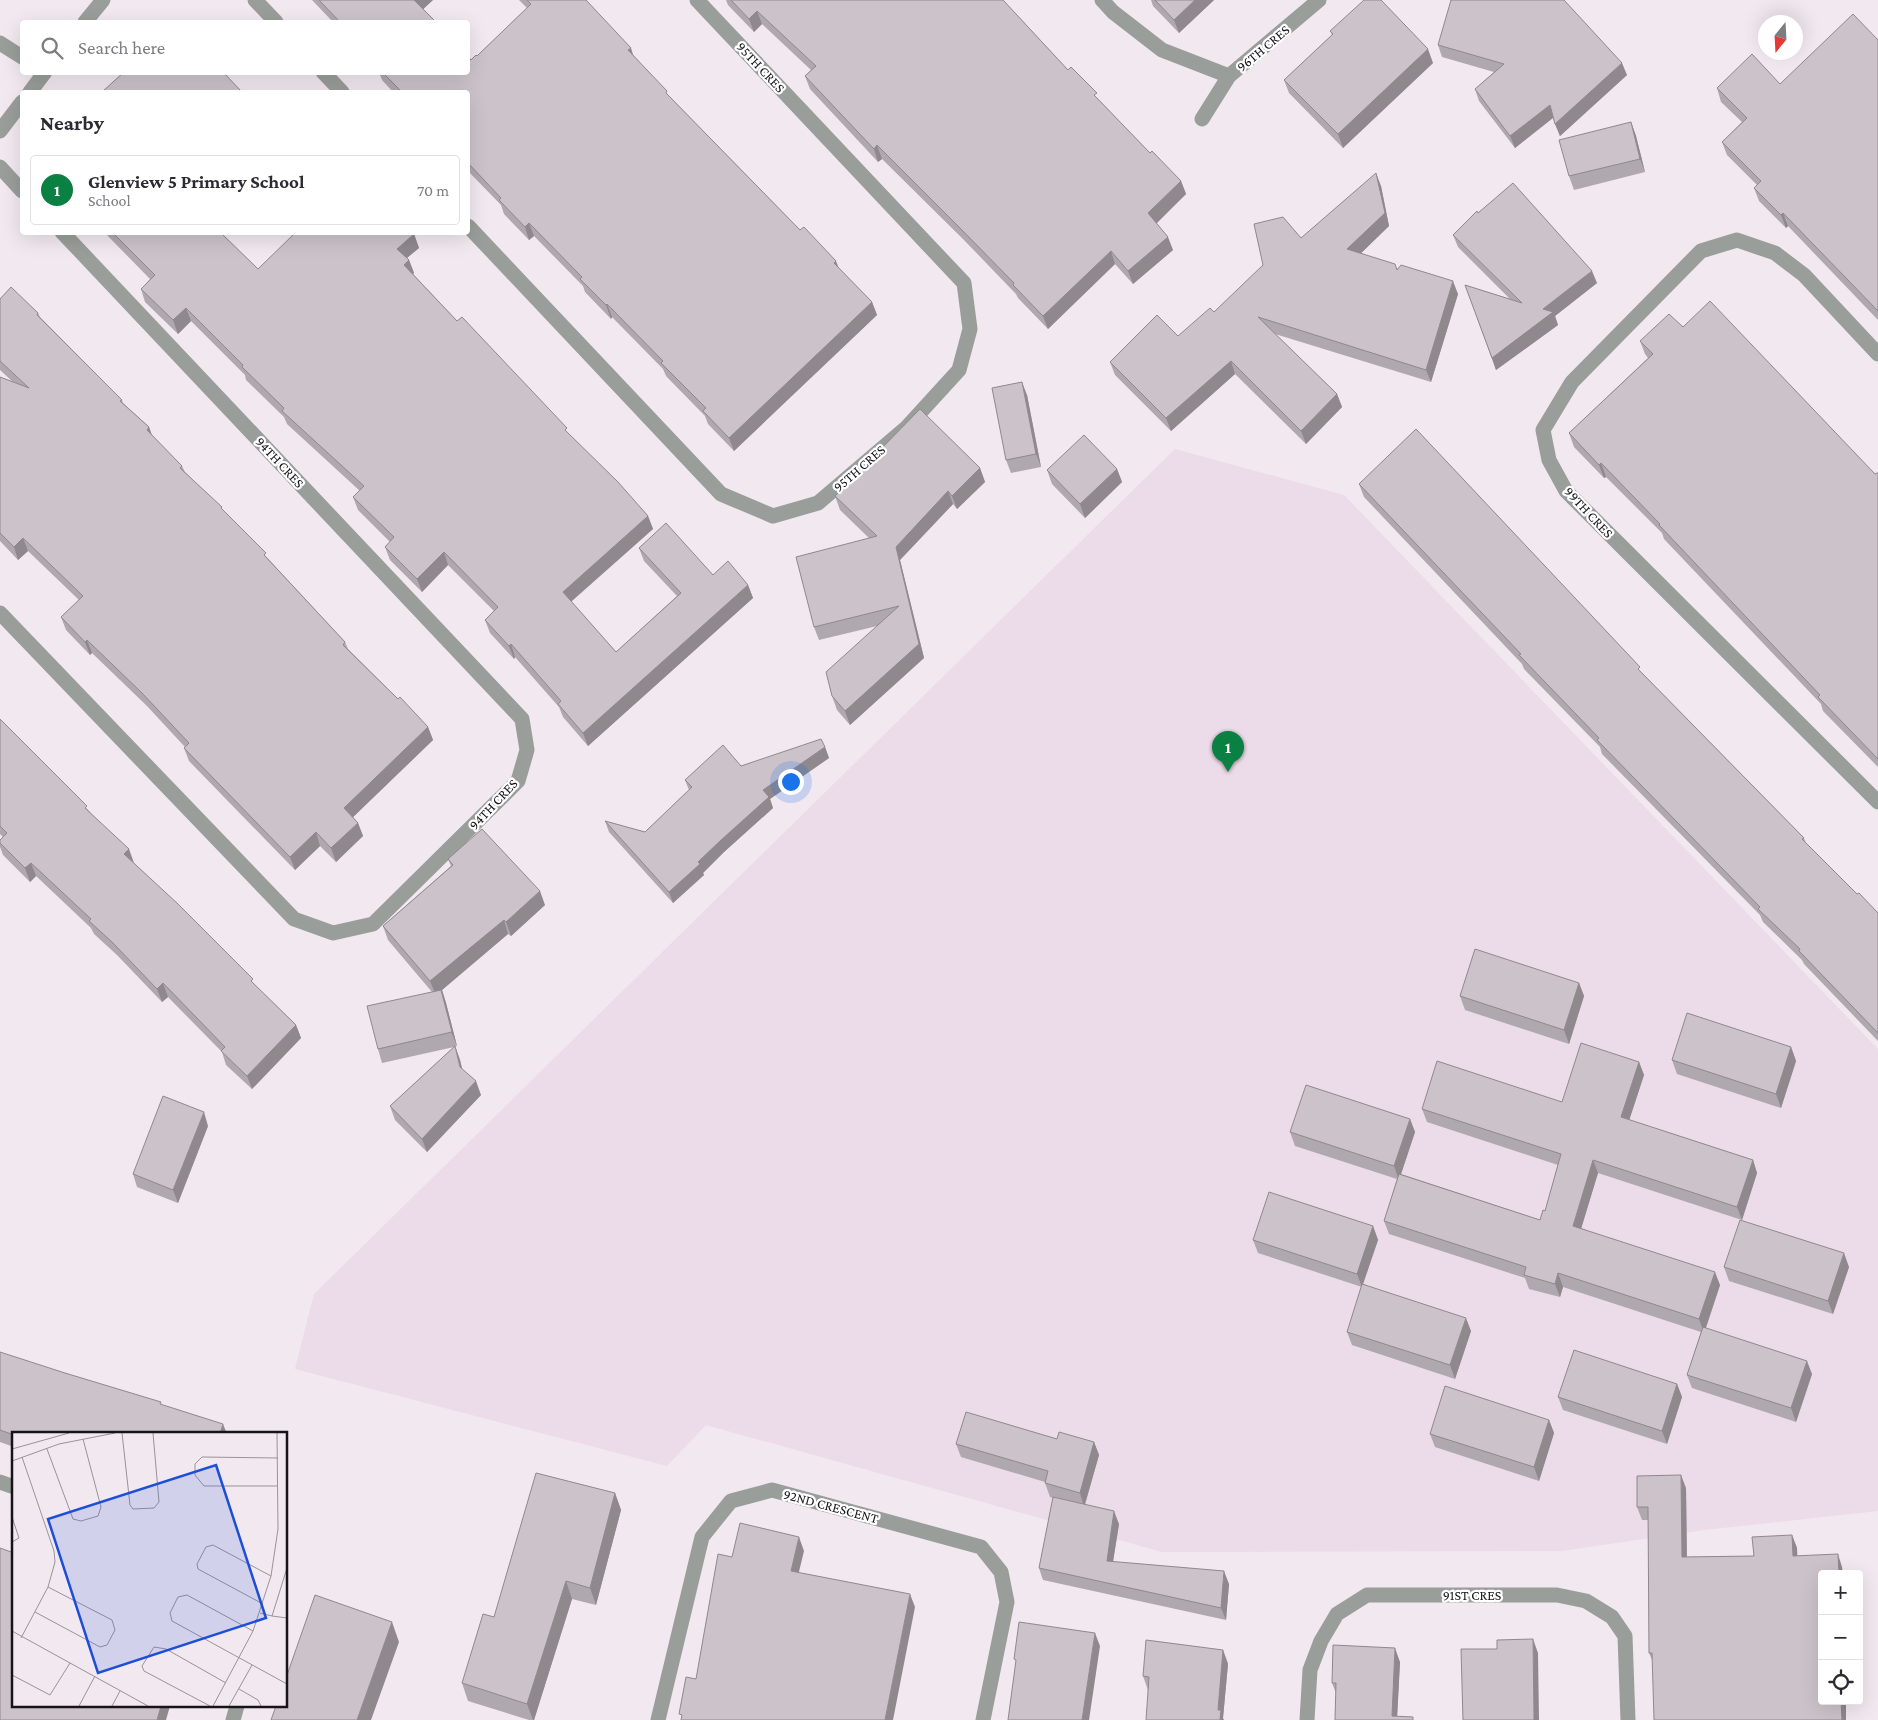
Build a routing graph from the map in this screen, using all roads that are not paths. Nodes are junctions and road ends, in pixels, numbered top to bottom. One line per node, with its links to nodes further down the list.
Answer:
1 (103, 0): 6 (street)
2 (255, 0): 7 (street)
3 (697, 0): 20 (street, 95TH CRES)
4 (1102, 0): 12 (street, 96TH CRES)
5 (1319, 0): 12 (street, 96TH CRES)
6 (87, 20)
7 (274, 20)
8 (0, 43): 9 (street)
9 (20, 56)
10 (43, 75): 13 (street)
11 (326, 75): 14 (street)
12 (1229, 76): 16 (street)
13 (32, 90)
14 (340, 90)
15 (20, 105): 17 (street)
16 (1202, 119)
17 (0, 131)
18 (0, 167): 19 (street)
19 (20, 189)
20 (470, 228)
21 (65, 235): 23 (street, 94TH CRES)
22 (1878, 354): 24 (street, 99TH CRES)
23 (0, 613)
24 (1878, 802)
25 (658, 1720): 26 (street, 92ND CRESCENT)
26 (983, 1720)
27 (1307, 1720): 28 (street, 91ST CRES)
28 (1628, 1720)

